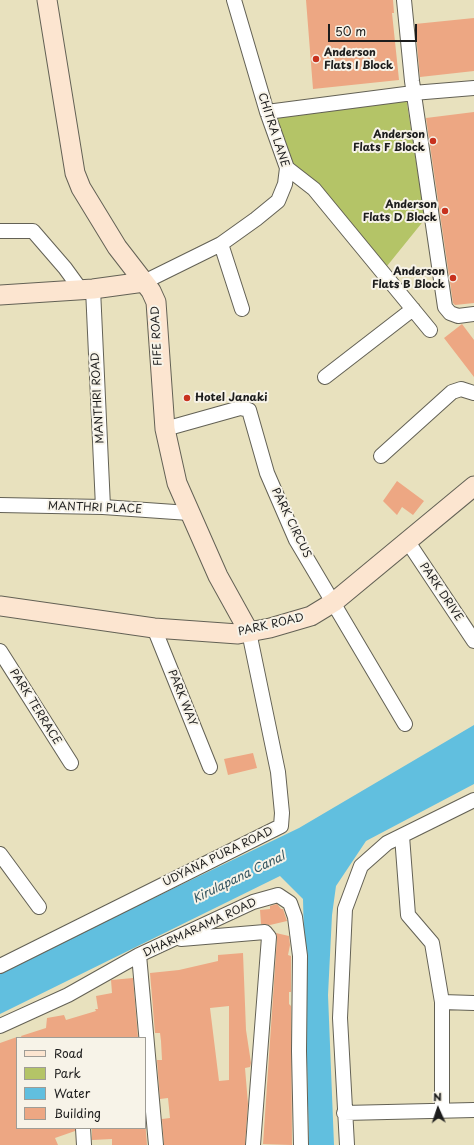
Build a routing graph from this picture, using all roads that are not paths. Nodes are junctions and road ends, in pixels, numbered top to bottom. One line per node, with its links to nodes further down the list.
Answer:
1 (48, 0): 10 (main road, FIFE ROAD)
2 (234, 0): 6 (street, CHITRA LANE)
3 (404, 0): 5 (street)
4 (474, 88): 5 (street)
5 (413, 93): 6 (street); 15 (street)
6 (267, 112): 7 (street, CHITRA LANE)
7 (287, 168): 9 (street, CHITRA LANE); 14 (street)
8 (0, 231): 11 (street)
9 (222, 244): 10 (street, CHITRA LANE); 13 (street)
10 (144, 282): 11 (main road); 19 (main road, FIFE ROAD)
11 (87, 289): 12 (main road); 23 (street, MANTHRI ROAD)
12 (0, 295)
13 (242, 309)
14 (414, 309): 16 (street); 17 (street)
15 (474, 314)
16 (430, 330)
17 (325, 377)
18 (474, 393): 20 (street)
19 (165, 429): 24 (main road, FIFE ROAD); 26 (street, PARK CIRCUS)
20 (381, 456)
21 (474, 486): 25 (main road, PARK ROAD)
22 (0, 505): 23 (street, MANTHRI PLACE)
23 (103, 507): 24 (street, MANTHRI PLACE)
24 (189, 513): 29 (main road, FIFE ROAD)
25 (408, 542): 26 (main road, PARK ROAD); 30 (street, PARK DRIVE)
26 (334, 602): 29 (main road, PARK ROAD); 32 (street, PARK CIRCUS)
27 (0, 606): 28 (main road, PARK ROAD)
28 (154, 628): 29 (main road, PARK ROAD); 34 (street, PARK WAY)
29 (249, 632): 41 (street, UDYANA PURA ROAD)
30 (474, 641)
31 (0, 651): 33 (street, PARK TERRACE)
32 (405, 724)
33 (71, 763)
34 (210, 767)
35 (474, 800): 36 (street)
36 (402, 836): 42 (street); 47 (street)
37 (0, 854): 38 (street)
38 (39, 908)
39 (172, 940): 40 (street, DHARMARAMA ROAD); 51 (street); 52 (street, DHARMARAMA ROAD)
40 (140, 955): 44 (street, DHARMARAMA ROAD); 50 (street)
41 (0, 966)
42 (442, 1002): 43 (street); 46 (street)
43 (474, 1003)
44 (0, 1026)
45 (474, 1110): 46 (street)
46 (442, 1111): 47 (street)
47 (344, 1113): 53 (street)
48 (83, 1129): 49 (street)
49 (84, 1145)
50 (156, 1145)
51 (253, 1145)
52 (301, 1145)
53 (346, 1145)

